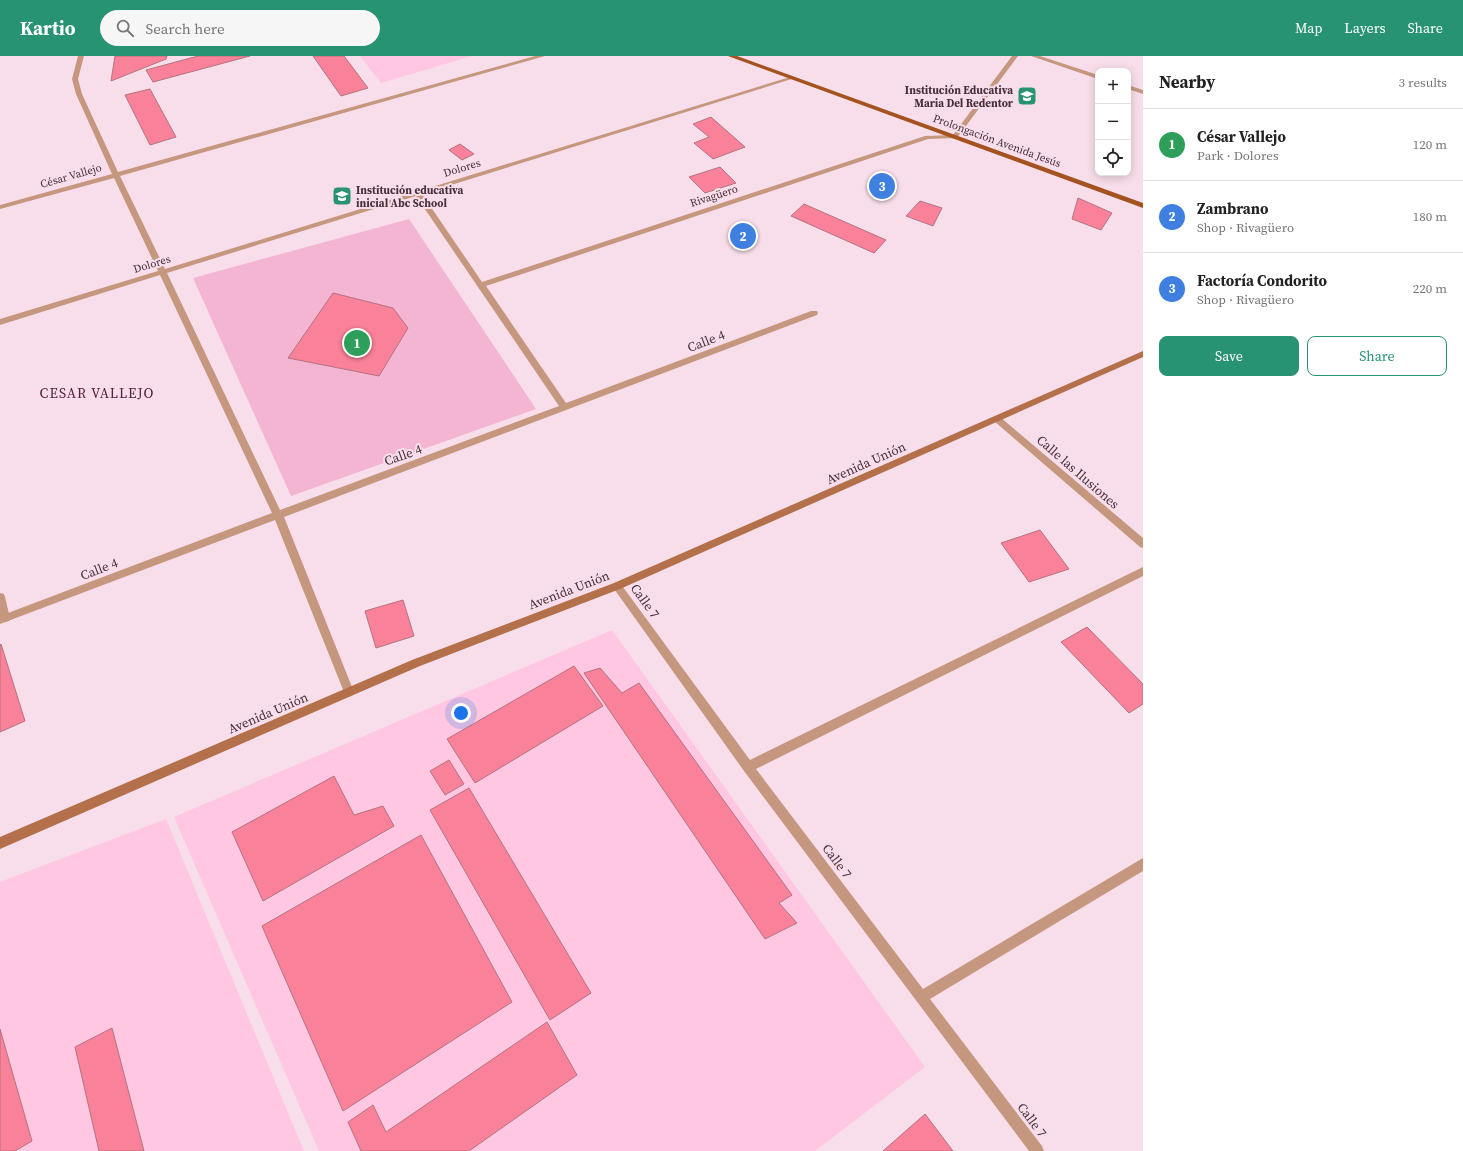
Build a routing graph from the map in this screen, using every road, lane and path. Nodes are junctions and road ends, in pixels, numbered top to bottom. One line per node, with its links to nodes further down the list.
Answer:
1 (81, 56): 11 (street)
2 (542, 56): 11 (street, César Vallejo)
3 (731, 56): 7 (main road, Prolongación Avenida Jesús)
4 (1015, 56): 10 (street)
5 (1034, 56): 6 (street)
6 (1095, 76)
7 (792, 78): 10 (main road, Prolongación Avenida Jesús); 12 (street, Dolores)
8 (1131, 88): 9 (street)
9 (1143, 92)
10 (955, 137): 13 (main road, Prolongación Avenida Jesús); 16 (street, Rivagüero)
11 (116, 175): 14 (street, César Vallejo); 15 (street)
12 (418, 194): 15 (street, Dolores); 16 (street)
13 (1143, 206)
14 (0, 207)
15 (163, 272): 18 (street, Dolores); 22 (street)
16 (481, 285): 20 (street)
17 (814, 314): 20 (street, Calle 4)
18 (0, 322)
19 (1143, 354): 21 (street, Avenida Unión)
20 (565, 408): 22 (street, Calle 4)
21 (997, 419): 23 (street, Calle las Ilusiones); 25 (street, Avenida Unión)
22 (278, 515): 27 (street, Calle 4); 28 (street)
23 (1143, 544)
24 (1143, 571): 29 (street)
25 (617, 586): 28 (street, Avenida Unión); 29 (street, Calle 7)
26 (0, 597): 27 (street)
27 (2, 619)
28 (349, 692): 30 (street, Avenida Unión)
29 (748, 768): 32 (street, Calle 7)
30 (0, 843)
31 (1143, 864): 32 (street)
32 (922, 997): 33 (street, Calle 7)
33 (1037, 1151)

